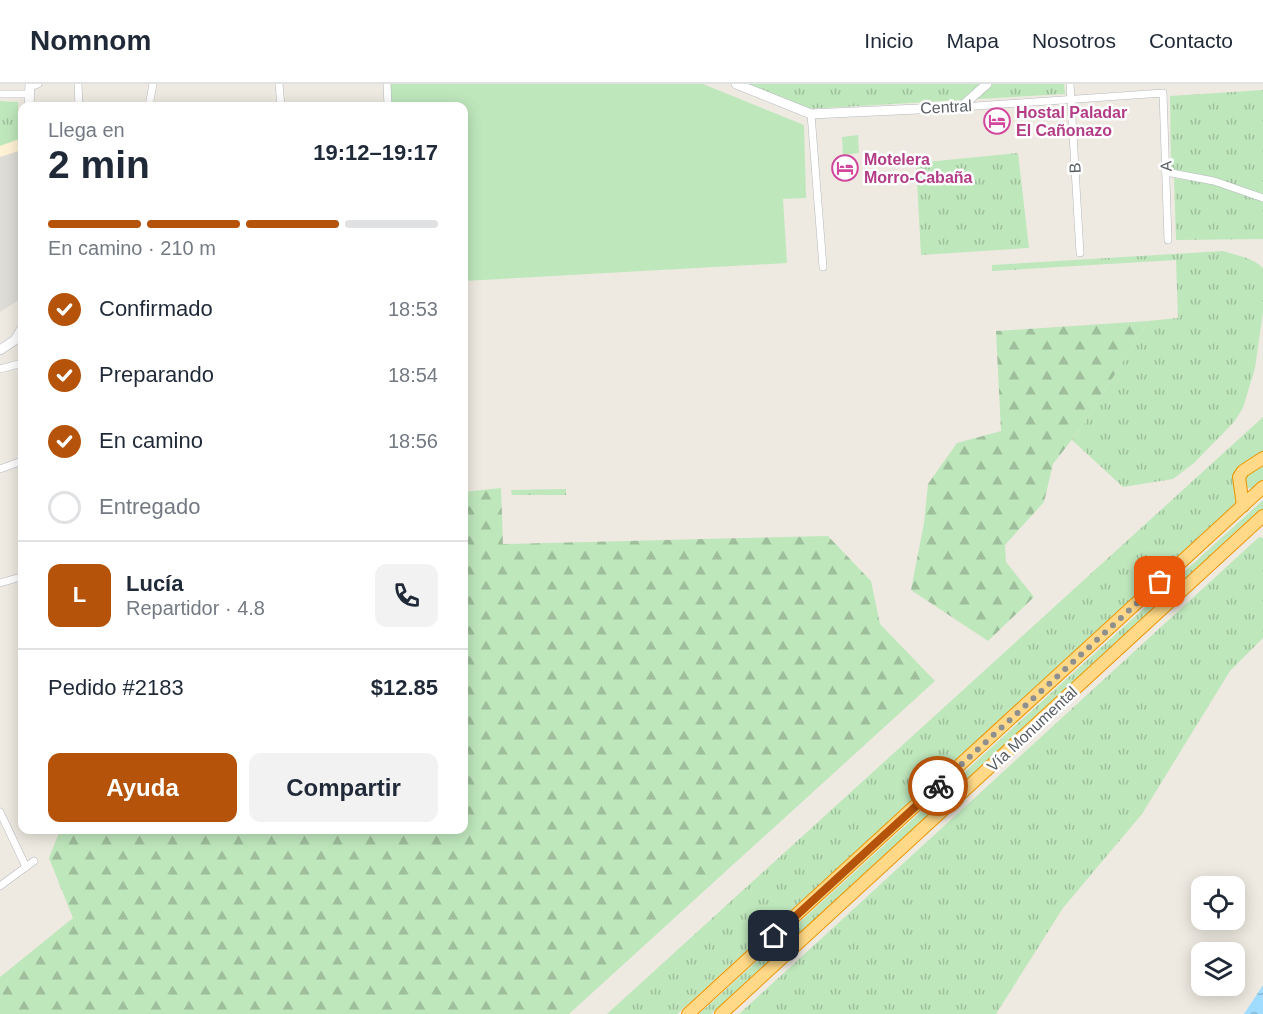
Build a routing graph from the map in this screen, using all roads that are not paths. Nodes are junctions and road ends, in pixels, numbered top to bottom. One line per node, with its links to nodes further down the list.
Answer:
1 (78, 84): 13 (street)
2 (153, 84): 14 (street)
3 (279, 84): 15 (street)
4 (387, 84): 16 (street)
5 (736, 84): 18 (street, Central)
6 (987, 84): 17 (street)
7 (1070, 84): 11 (street, B)
8 (32, 87): 10 (street); 12 (street)
9 (1163, 93): 11 (street, Central); 19 (street, A)
10 (0, 94)
11 (1071, 99): 17 (street, Central); 22 (street, B)
12 (30, 102)
13 (79, 102)
14 (150, 102)
15 (281, 102)
16 (388, 102)
17 (961, 107): 18 (street, Central)
18 (811, 114): 23 (street)
19 (1166, 172): 20 (street); 21 (street, A)
20 (1263, 198)
21 (1168, 240)
22 (1080, 249)
23 (823, 267)
24 (18, 335): 25 (street)
25 (0, 350)
26 (18, 364): 27 (street)
27 (0, 369)
28 (1263, 458): 32 (highway)
29 (18, 462): 30 (street)
30 (0, 469)
31 (1263, 487): 32 (highway, Vía Monumental)
32 (1243, 506): 40 (highway, Vía Monumental)
33 (1263, 517): 41 (highway, Vía Monumental)
34 (18, 578): 35 (street)
35 (0, 583)
36 (0, 812): 38 (street)
37 (34, 861): 38 (street)
38 (26, 867): 39 (street)
39 (0, 886)
40 (688, 1014)
41 (721, 1014)

